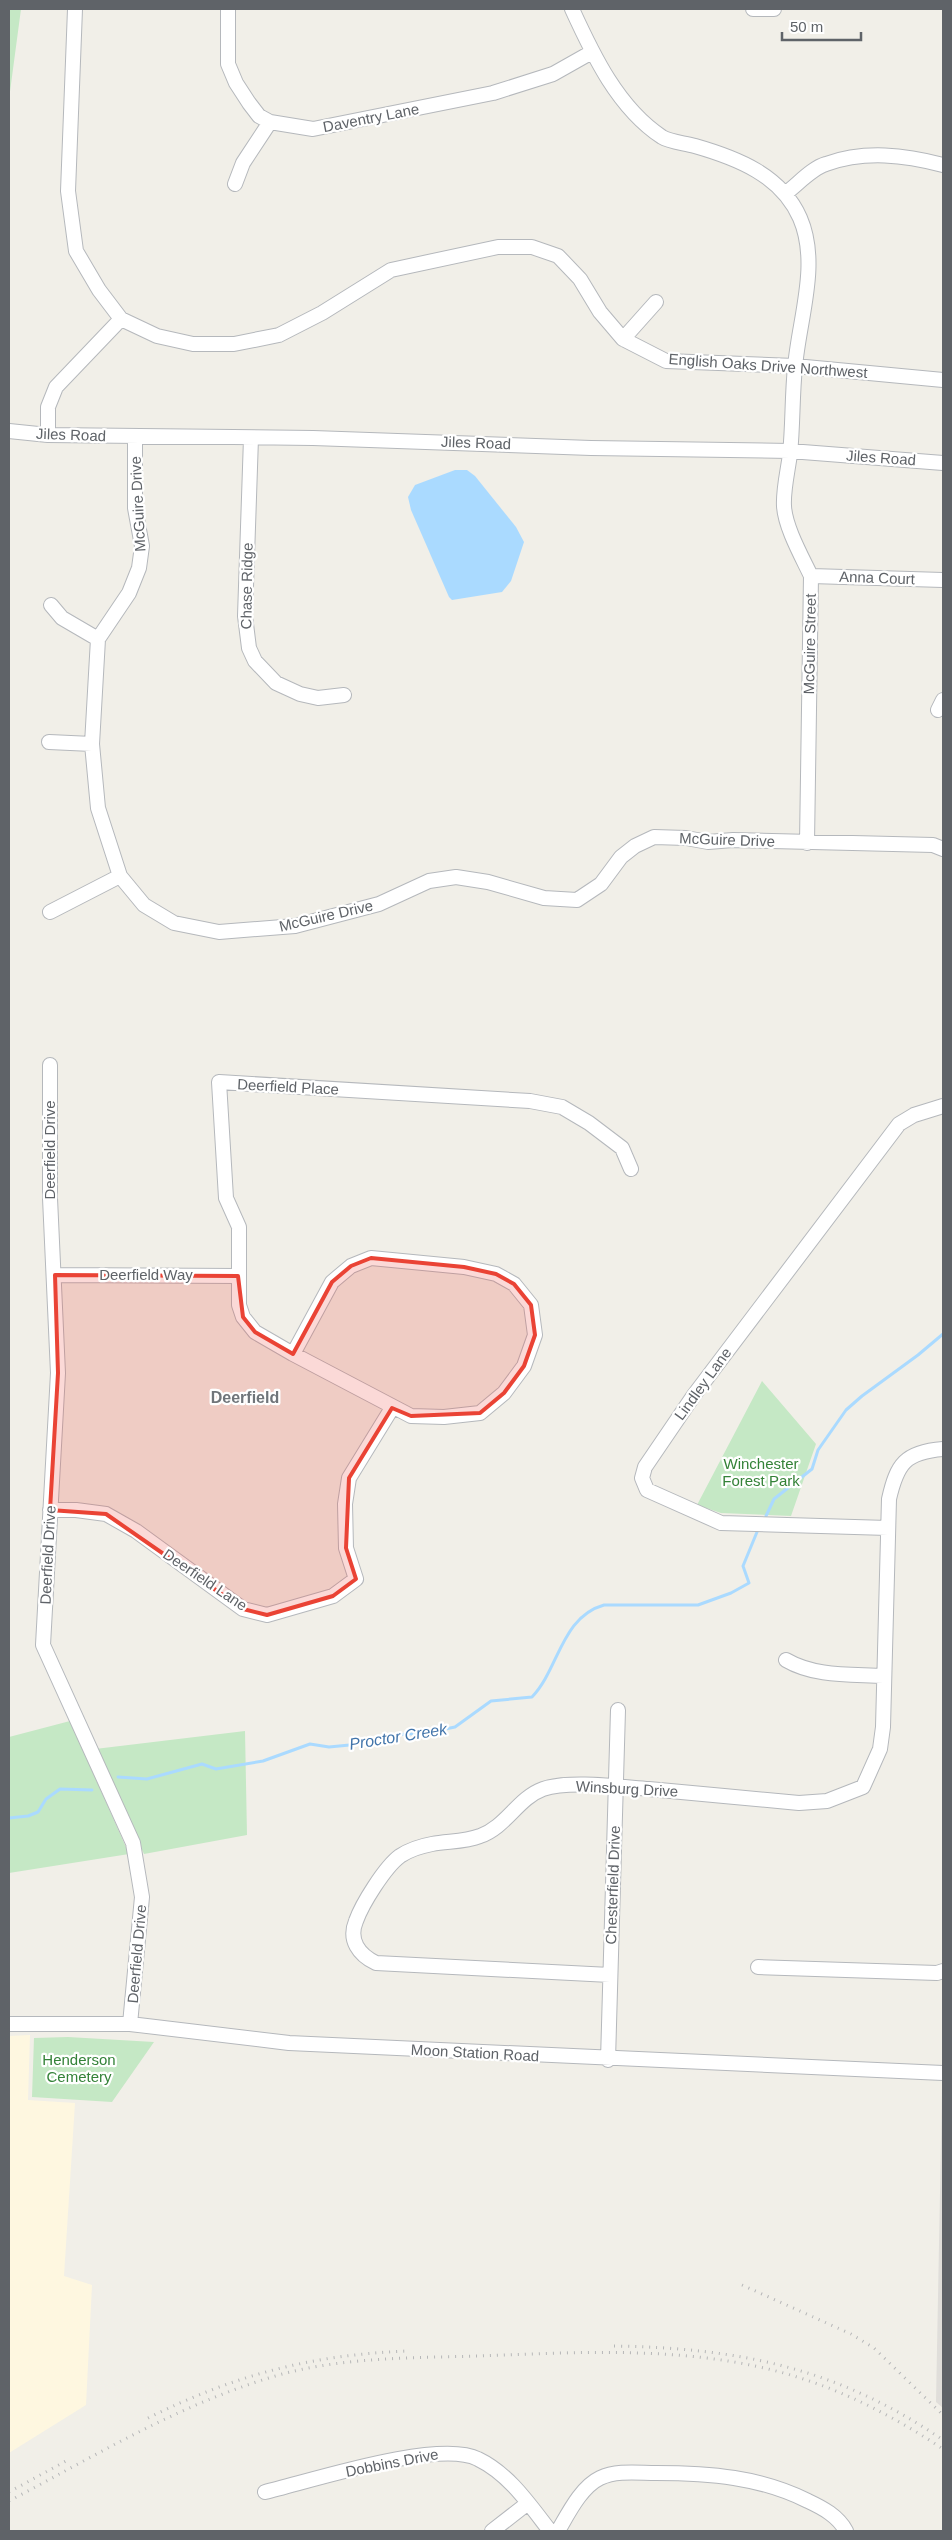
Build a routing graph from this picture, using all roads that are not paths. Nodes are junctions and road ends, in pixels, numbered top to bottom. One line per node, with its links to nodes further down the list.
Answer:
1 (75, 9): 12 (street)
2 (228, 9): 7 (street, Daventry Lane)
3 (572, 9): 6 (street)
4 (754, 9): 5 (street)
5 (774, 9)
6 (592, 52): 7 (street, Daventry Lane); 10 (street)
7 (270, 122): 9 (street)
8 (943, 165): 10 (street)
9 (235, 184)
10 (786, 193): 14 (street, McGuire Street)
11 (656, 302): 13 (street)
12 (121, 320): 13 (street, English Oaks Drive Northwest); 17 (street)
13 (623, 339): 14 (street, English Oaks Drive Northwest)
14 (795, 366): 15 (street, English Oaks Drive Northwest); 20 (street, McGuire Street)
15 (943, 380)
16 (9, 431): 17 (street, Jiles Road)
17 (48, 435): 18 (street, Jiles Road)
18 (135, 437): 19 (street, Jiles Road); 25 (street, McGuire Drive)
19 (251, 438): 20 (street, Jiles Road); 26 (street, Chase Ridge)
20 (790, 451): 21 (street, Jiles Road); 22 (street, McGuire Street)
21 (943, 463)
22 (811, 576): 23 (street, Anna Court); 29 (street, McGuire Street)
23 (943, 580)
24 (51, 605): 25 (street)
25 (98, 639): 28 (street, McGuire Drive)
26 (344, 696)
27 (49, 742): 28 (street)
28 (92, 744): 31 (street, McGuire Drive)
29 (807, 843): 30 (street, McGuire Drive); 31 (street, McGuire Drive)
30 (943, 849)
31 (120, 876): 32 (street)
32 (50, 912)
33 (50, 1065): 36 (street, Deerfield Drive)
34 (943, 1106): 42 (street, Lindley Lane)
35 (632, 1169): 37 (street, Deerfield Place)
36 (55, 1275): 37 (street, Deerfield Way); 41 (street, Deerfield Drive)
37 (238, 1276): 38 (street, Deerfield Place)
38 (293, 1354): 39 (street, Deerfield Place); 39 (street, Deerfield Place)
39 (392, 1408): 41 (street, Deerfield Lane)
40 (943, 1449): 42 (street, Winsburg Drive)
41 (50, 1510): 51 (street, Deerfield Drive)
42 (888, 1528): 44 (street, Winsburg Drive)
43 (786, 1660): 44 (street)
44 (884, 1676): 46 (street, Winsburg Drive)
45 (618, 1710): 46 (street, Chesterfield Drive)
46 (616, 1787): 49 (street, Chesterfield Drive); 49 (street, Winsburg Drive)
47 (758, 1966): 48 (street)
48 (943, 1971)
49 (610, 1975): 52 (street, Chesterfield Drive)
50 (9, 2024): 51 (street, Moon Station Road)
51 (130, 2024): 52 (street, Moon Station Road)
52 (608, 2060): 53 (street, Moon Station Road)
53 (943, 2073)
54 (265, 2492): 55 (street, Dobbins Drive)
55 (528, 2503): 56 (street); 57 (street, Dobbins Drive)
56 (492, 2531)
57 (550, 2531)
58 (558, 2531): 59 (street)
59 (846, 2531)

